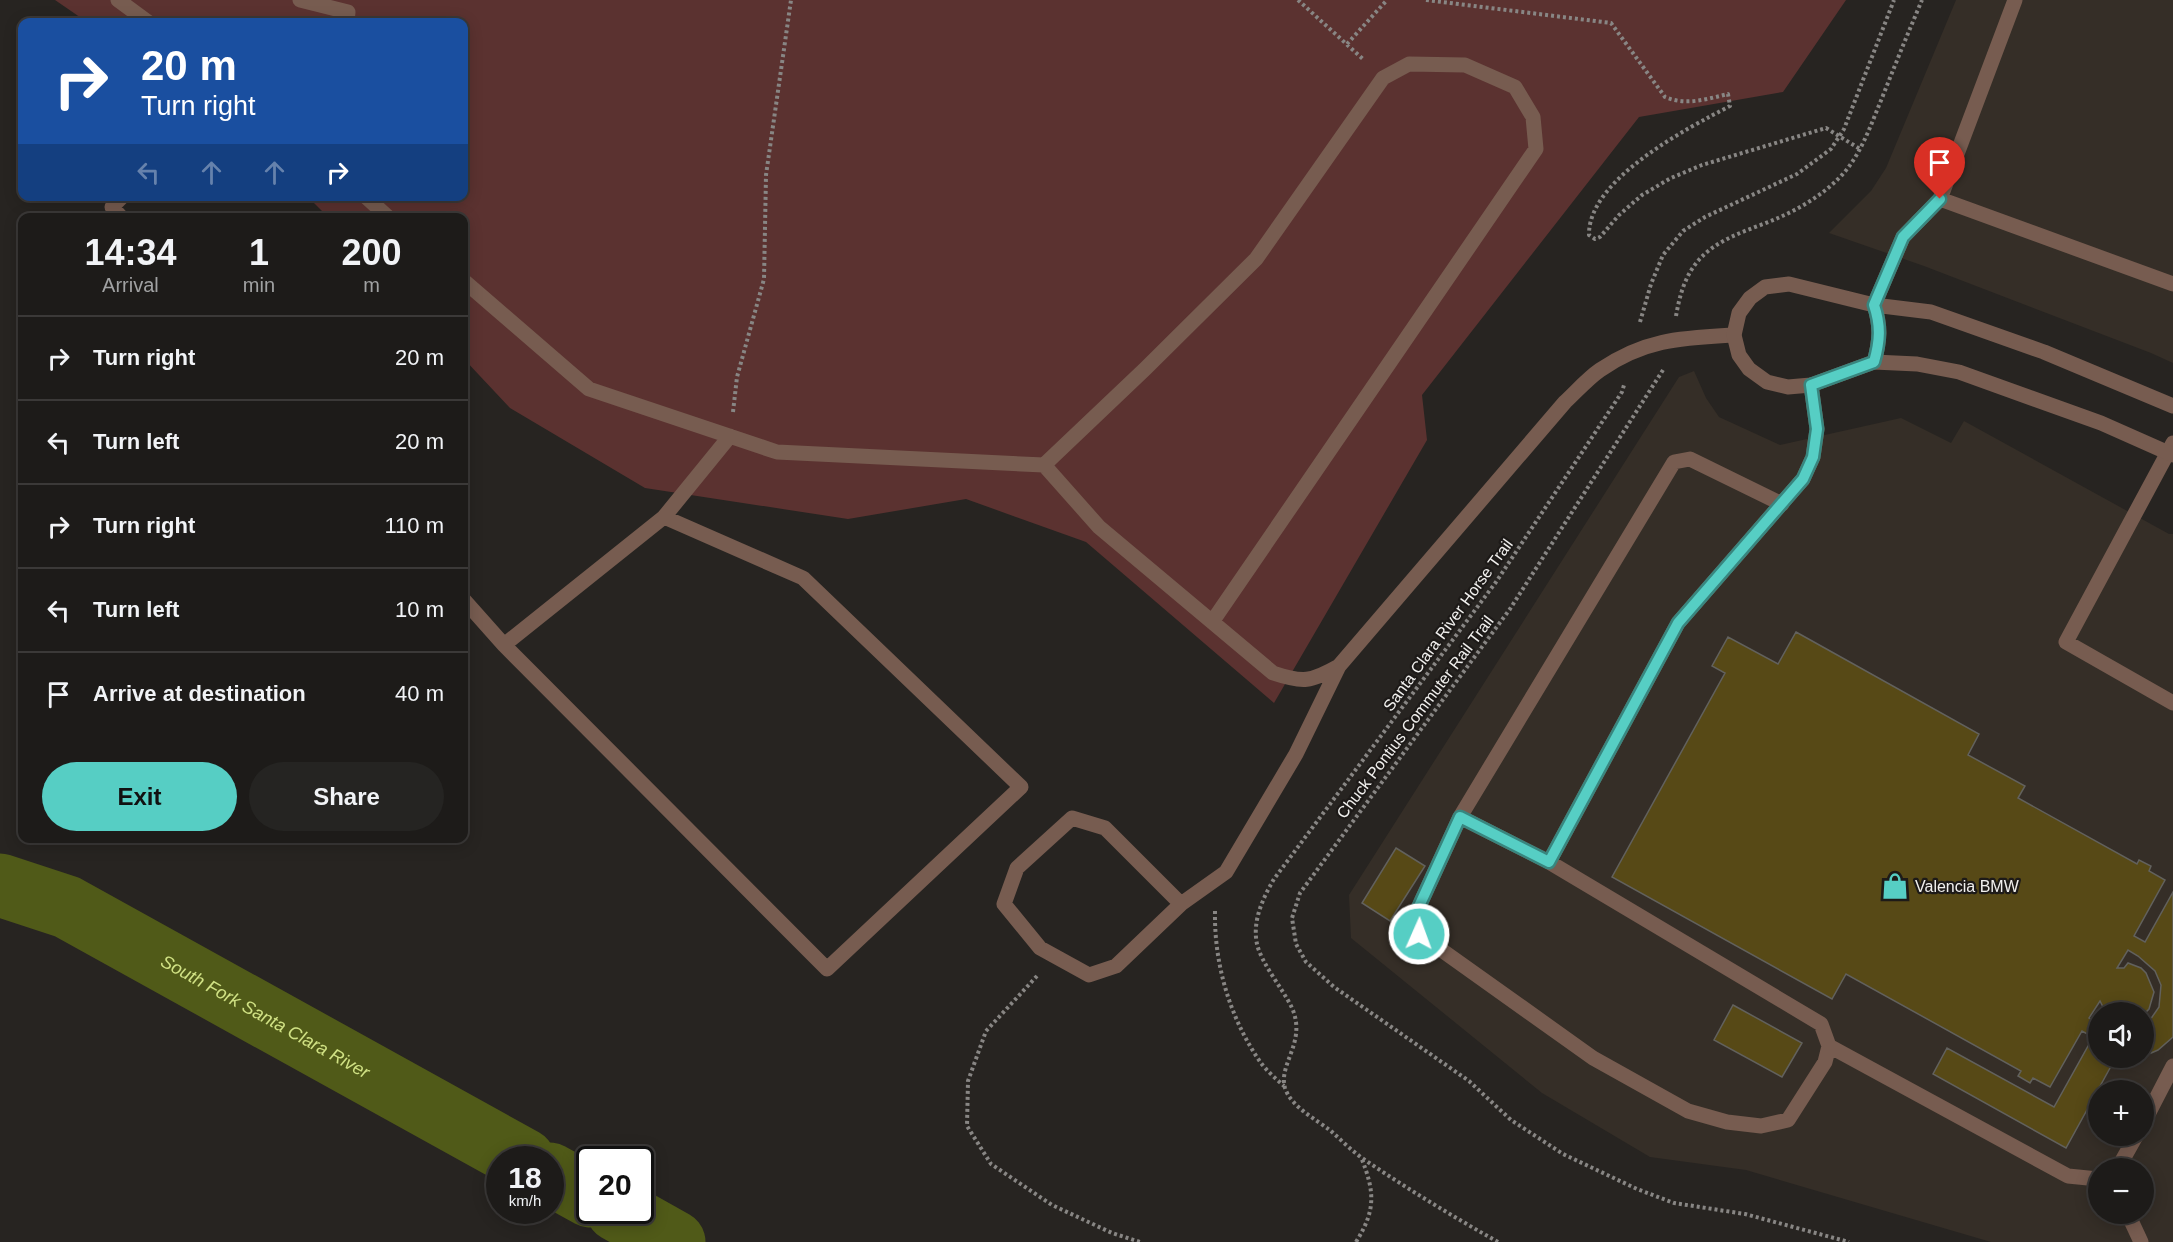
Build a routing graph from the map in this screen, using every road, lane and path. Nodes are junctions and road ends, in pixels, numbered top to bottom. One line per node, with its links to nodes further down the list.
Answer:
1 (118, 0): 10 (street)
2 (300, 0): 11 (street)
3 (791, 0): 30 (path)
4 (1298, 0): 12 (path)
5 (1387, 0): 12 (path)
6 (1426, 0): 14 (path)
7 (1894, 0): 14 (path, Santa Clara River Horse Trail)
8 (1922, 0): 15 (path, Chuck Pontius Commuter Rail Trail)
9 (2015, 0): 16 (street)
10 (143, 18)
11 (347, 18)
12 (1347, 44): 13 (path)
13 (1383, 78): 32 (street); 36 (street)
14 (1839, 136): 15 (path); 26 (path, Santa Clara River Horse Trail)
15 (1860, 149): 25 (path, Chuck Pontius Commuter Rail Trail)
16 (1940, 199): 22 (street); 23 (street)
17 (118, 201): 19 (street)
18 (370, 201): 20 (street)
19 (117, 213)
20 (384, 213)
21 (468, 284): 30 (street)
22 (2173, 284)
23 (1874, 305): 24 (street); 27 (street); 29 (street)
24 (1734, 335): 25 (street); 28 (street)
25 (1671, 339): 26 (street); 55 (path, Chuck Pontius Commuter Rail Trail)
26 (1633, 350): 38 (street); 47 (path, Santa Clara River Horse Trail)
27 (1874, 362): 28 (street); 31 (street)
28 (1811, 385): 33 (street)
29 (2173, 406)
30 (730, 436): 32 (street); 34 (street)
31 (2171, 450): 39 (street)
32 (1044, 465): 36 (street)
33 (1782, 504): 40 (street); 41 (street)
34 (664, 517): 37 (street); 37 (street)
35 (468, 604): 37 (street)
36 (1212, 622): 38 (street)
37 (504, 645)
38 (1339, 666): 42 (street)
39 (2173, 703)
40 (1460, 817): 41 (street); 45 (street)
41 (1549, 862): 45 (street)
42 (1219, 878): 43 (street); 47 (path)
43 (1181, 904): 44 (street); 44 (street)
44 (1055, 955): 52 (path)
45 (1829, 1046): 50 (street)
46 (2173, 1066): 48 (street)
47 (1285, 1087): 49 (path)
48 (2154, 1103)
49 (1361, 1157): 53 (path); 54 (path)
50 (2088, 1178)
51 (2133, 1224): 56 (street)
52 (1140, 1242)
53 (1356, 1242)
54 (1498, 1242)
55 (1849, 1242)
56 (2141, 1242)

